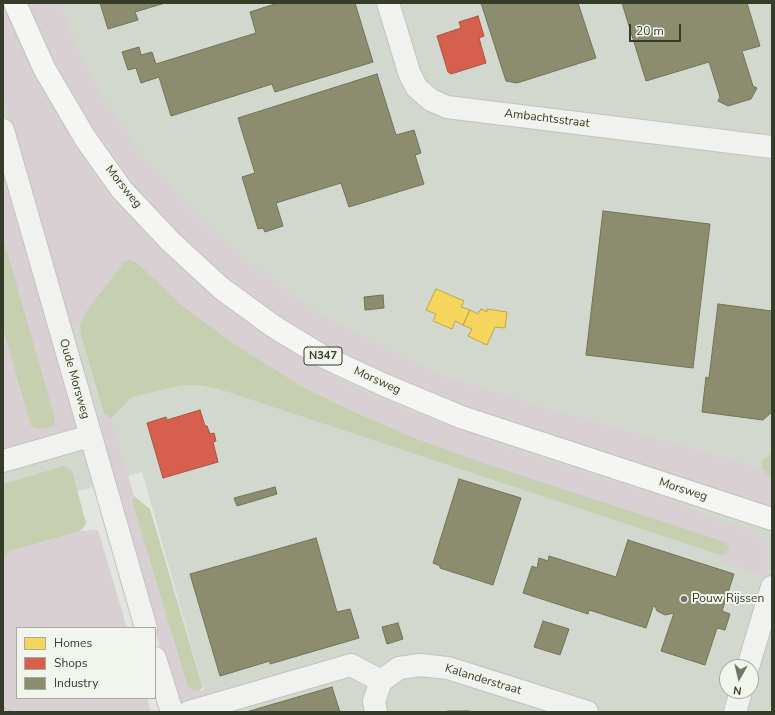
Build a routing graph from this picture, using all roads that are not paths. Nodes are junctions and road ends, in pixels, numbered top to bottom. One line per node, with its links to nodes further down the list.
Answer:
1 (15, 3): 7 (main road, Morsweg / N347)
2 (388, 3): 4 (street, Ambachtsstraat)
3 (3, 130): 5 (street, Oude Morsweg)
4 (772, 147)
5 (90, 436): 6 (street); 9 (street, Oude Morsweg)
6 (3, 461)
7 (772, 519)
8 (772, 587): 10 (street)
9 (146, 627)
10 (750, 659)
11 (156, 661): 14 (street)
12 (380, 681): 15 (street); 16 (street); 17 (street, Kalanderstraat)
13 (738, 699): 18 (street)
14 (172, 712)
15 (189, 712)
16 (376, 712)
17 (587, 712)
18 (735, 712)

